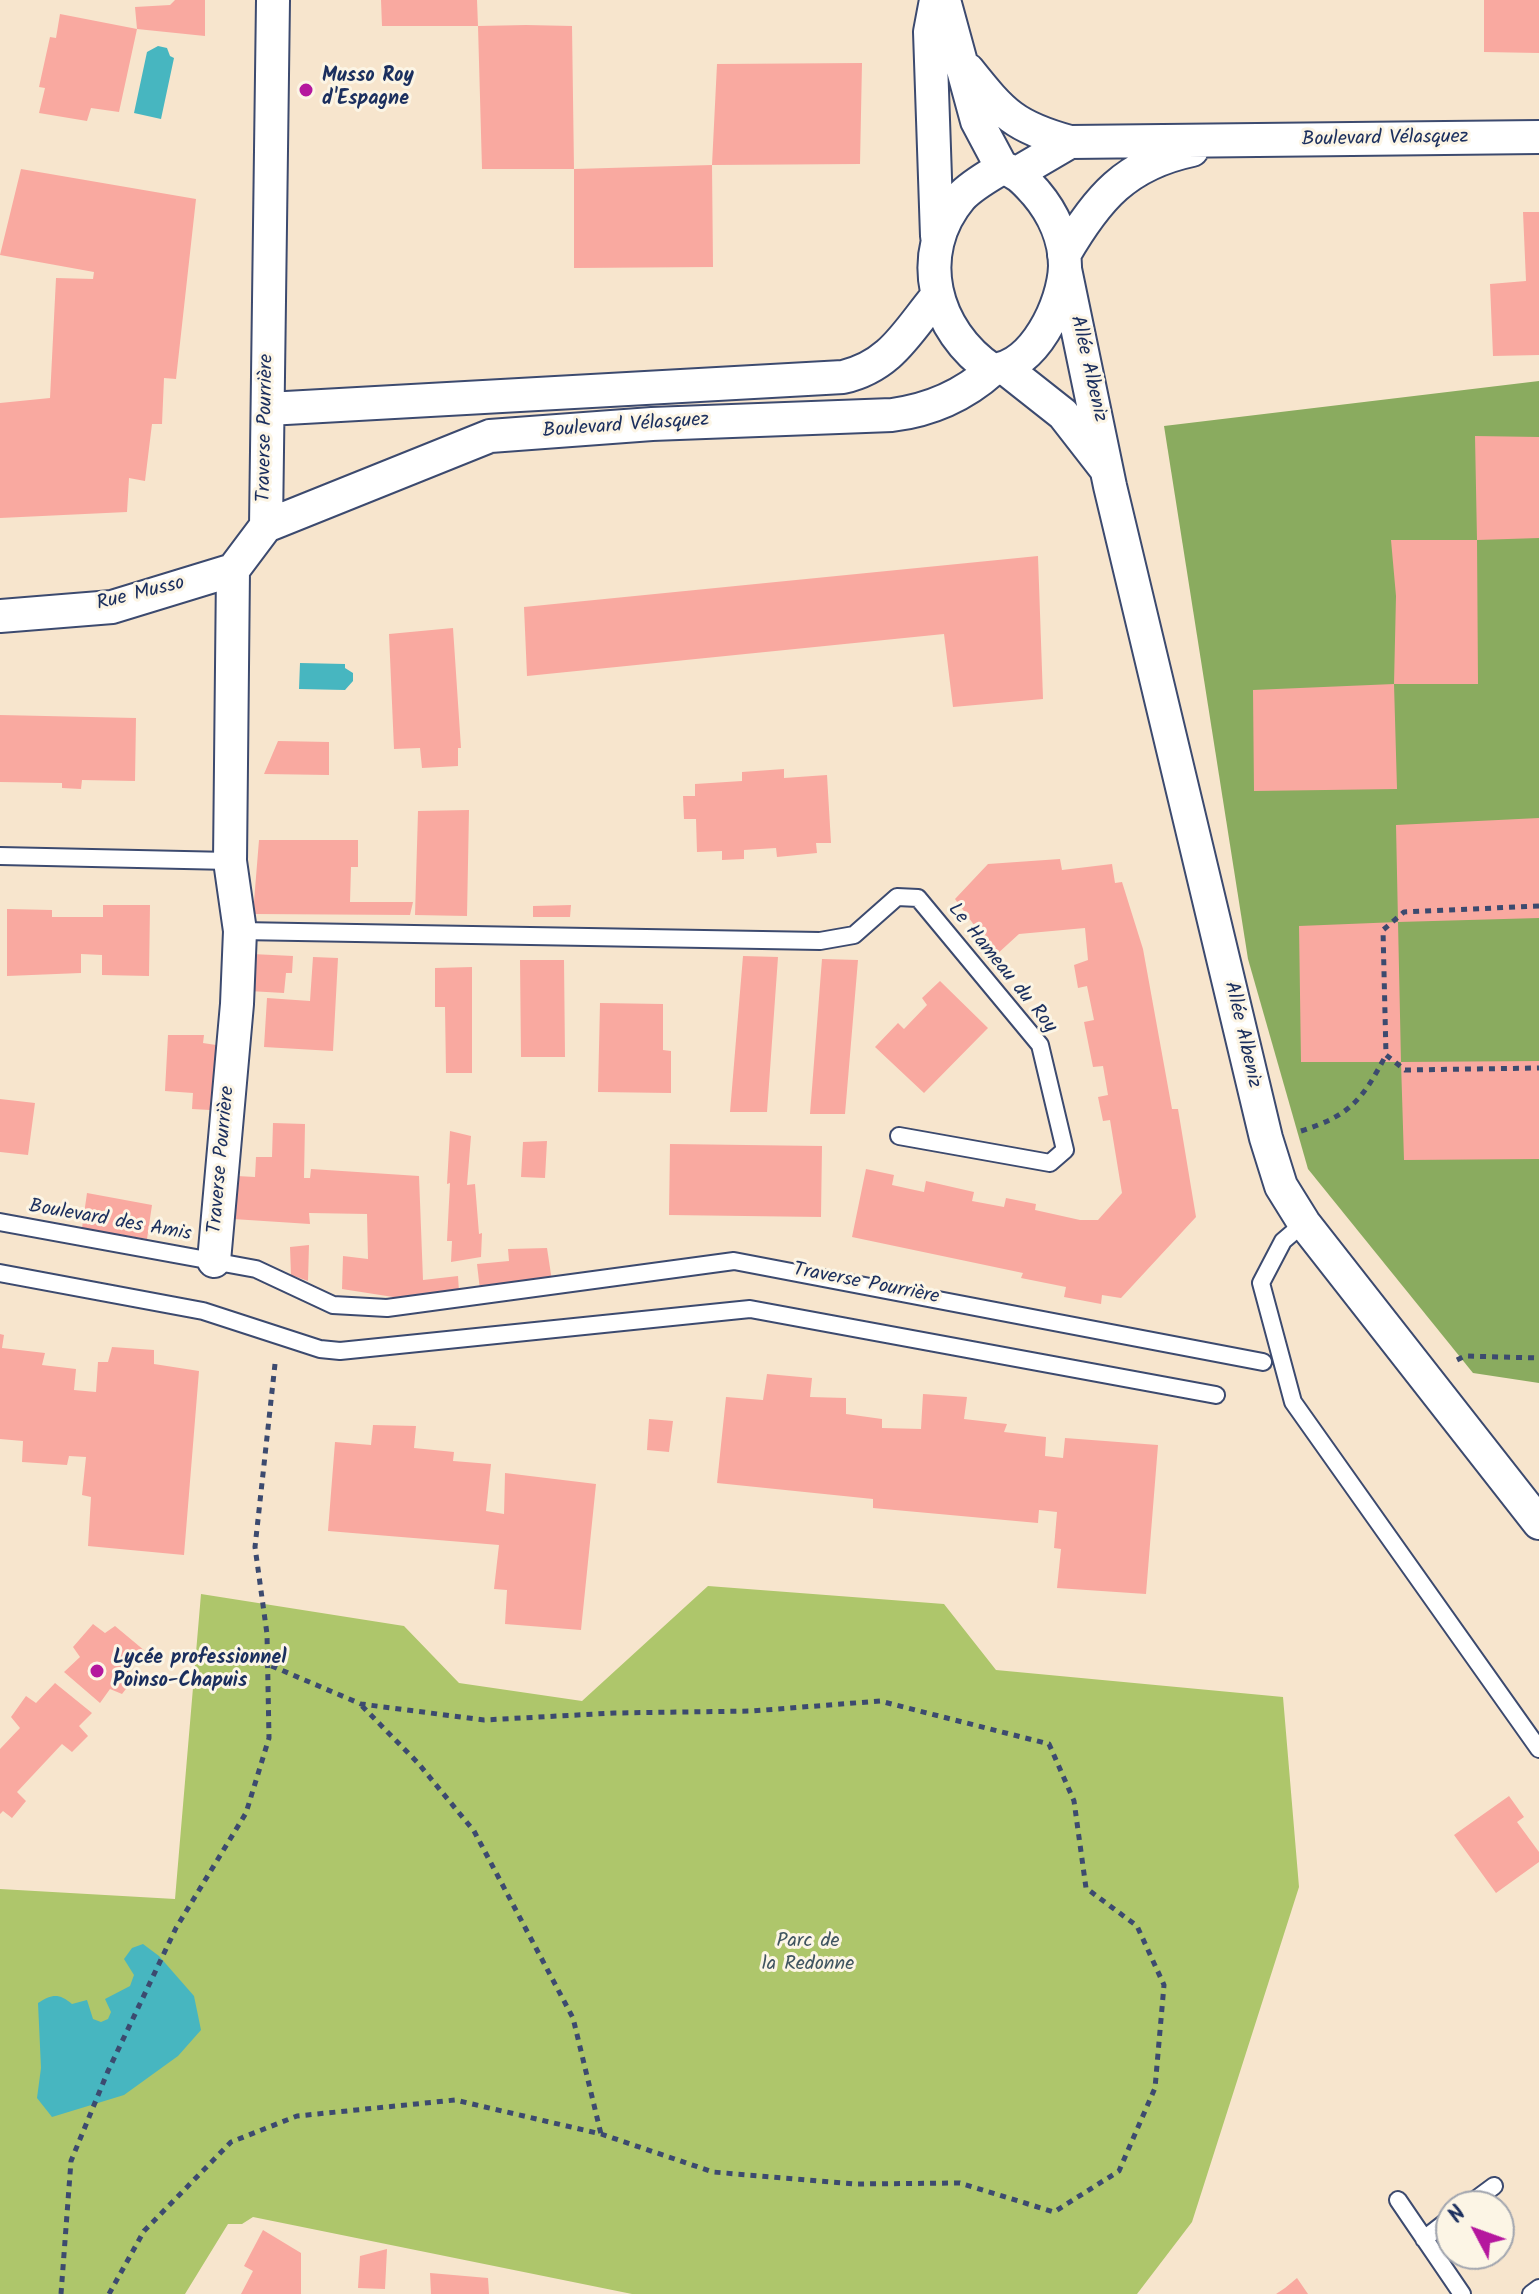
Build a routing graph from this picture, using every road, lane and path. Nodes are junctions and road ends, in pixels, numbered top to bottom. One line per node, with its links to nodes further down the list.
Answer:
1 (273, 0): 13 (street, Traverse Pourrière)
2 (936, 0): 9 (street)
3 (944, 0): 4 (street)
4 (961, 61): 6 (street); 8 (street)
5 (1539, 137): 7 (street, Boulevard Vélasquez)
6 (1070, 142): 7 (street, Boulevard Vélasquez); 8 (street)
7 (1231, 142): 10 (street, Boulevard Vélasquez)
8 (1009, 170): 9 (street); 10 (street)
9 (937, 242): 11 (street)
10 (1064, 262): 12 (street); 14 (street, Allée Albeniz)
11 (937, 296): 12 (street); 13 (street, Boulevard Vélasquez)
12 (999, 370): 14 (street, Allée Albeniz); 15 (street, Boulevard Vélasquez)
13 (268, 409): 15 (street, Traverse Pourrière)
14 (1107, 470): 25 (street, Allée Albeniz)
15 (266, 526): 16 (street, Traverse Pourrière)
16 (233, 570): 17 (street, Rue Musso); 19 (street, Traverse Pourrière)
17 (0, 616)
18 (0, 856): 19 (lane)
19 (230, 861): 21 (street, Traverse Pourrière)
20 (1539, 906): 22 (path)
21 (240, 931): 24 (lane, Le Hameau du Roy); 28 (street, Traverse Pourrière)
22 (1386, 1055): 23 (path); 25 (path)
23 (1539, 1068)
24 (899, 1136)
25 (1266, 1138): 27 (street, Allée Albeniz)
26 (0, 1222): 28 (lane, Boulevard des Amis)
27 (1304, 1223): 33 (street, Allée Albeniz); 38 (lane)
28 (214, 1261): 32 (lane, Traverse Pourrière)
29 (0, 1273): 30 (lane)
30 (271, 1334): 34 (lane); 36 (path)
31 (1539, 1358): 33 (path)
32 (1263, 1362)
33 (1426, 1377): 35 (street, Allée Albeniz)
34 (1216, 1395)
35 (1539, 1523)
36 (267, 1664): 37 (path); 46 (path)
37 (361, 1704): 39 (path); 39 (path)
38 (1539, 1749)
39 (601, 2134): 47 (path)
40 (1494, 2186): 41 (lane)
41 (1489, 2190)
42 (1398, 2200): 44 (lane)
43 (1435, 2230): 44 (lane)
44 (1424, 2239): 48 (lane)
45 (1539, 2288): 49 (lane)
46 (61, 2294)
47 (109, 2294)
48 (1462, 2294)
49 (1531, 2294)

